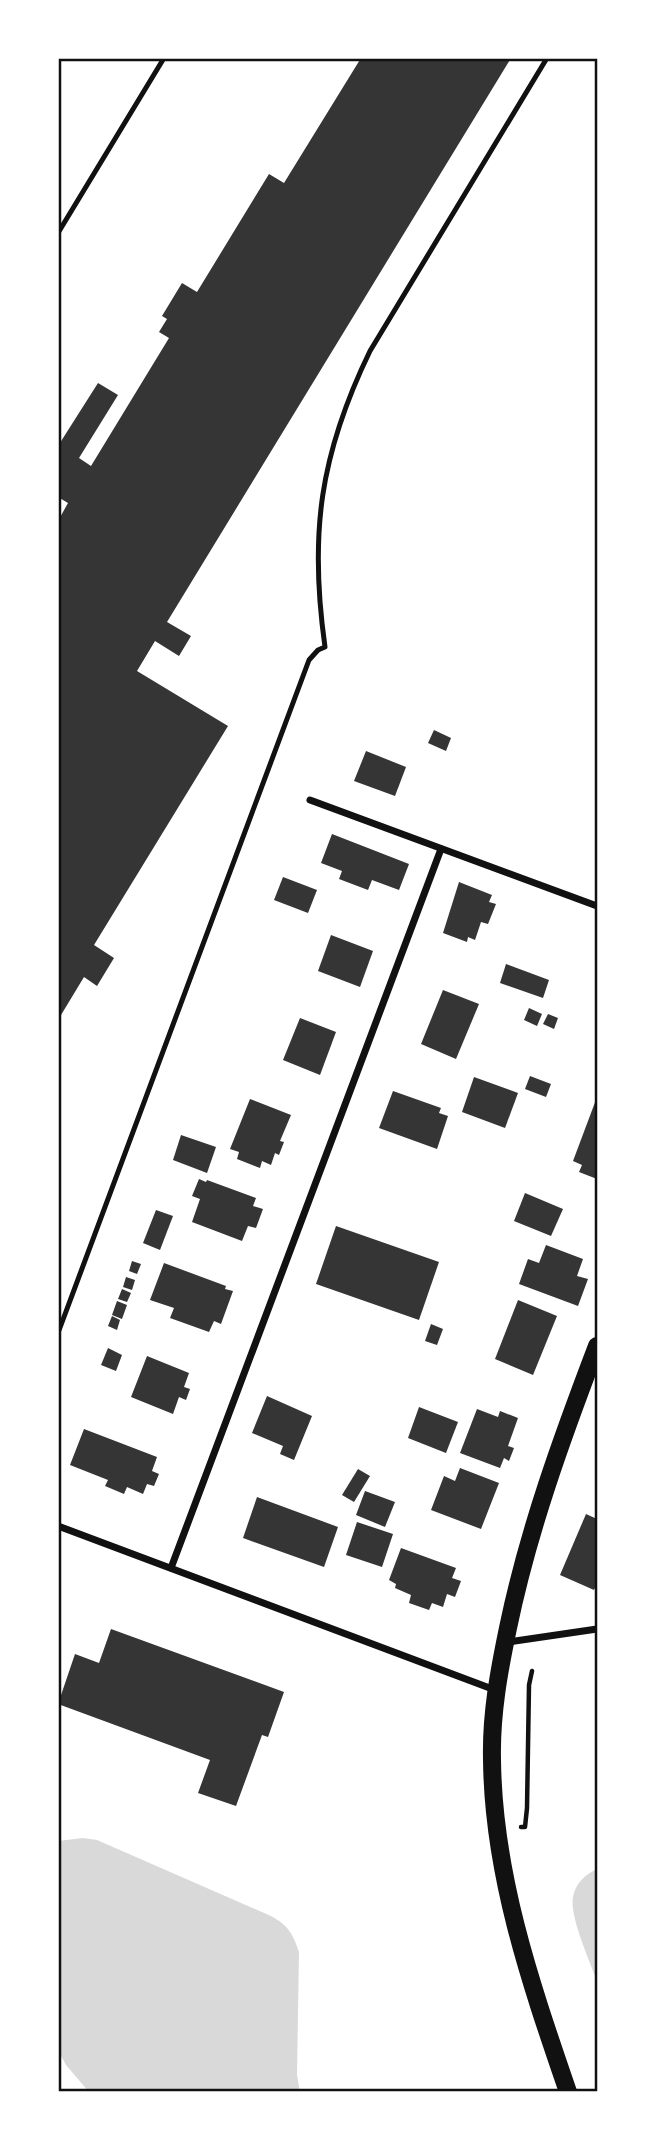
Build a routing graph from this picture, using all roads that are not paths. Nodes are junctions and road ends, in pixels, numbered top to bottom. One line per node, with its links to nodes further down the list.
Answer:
1 (164, 58): 3 (lane)
2 (547, 58): 7 (lane)
3 (58, 233)
4 (310, 800): 5 (street)
5 (441, 849): 6 (street); 10 (street)
6 (597, 906)
7 (58, 1333)
8 (597, 1346): 12 (main road)
9 (58, 1526): 10 (street)
10 (171, 1569): 13 (street)
11 (597, 1629): 12 (street)
12 (505, 1643): 13 (main road)
13 (495, 1690): 14 (main road)
14 (567, 2089)

